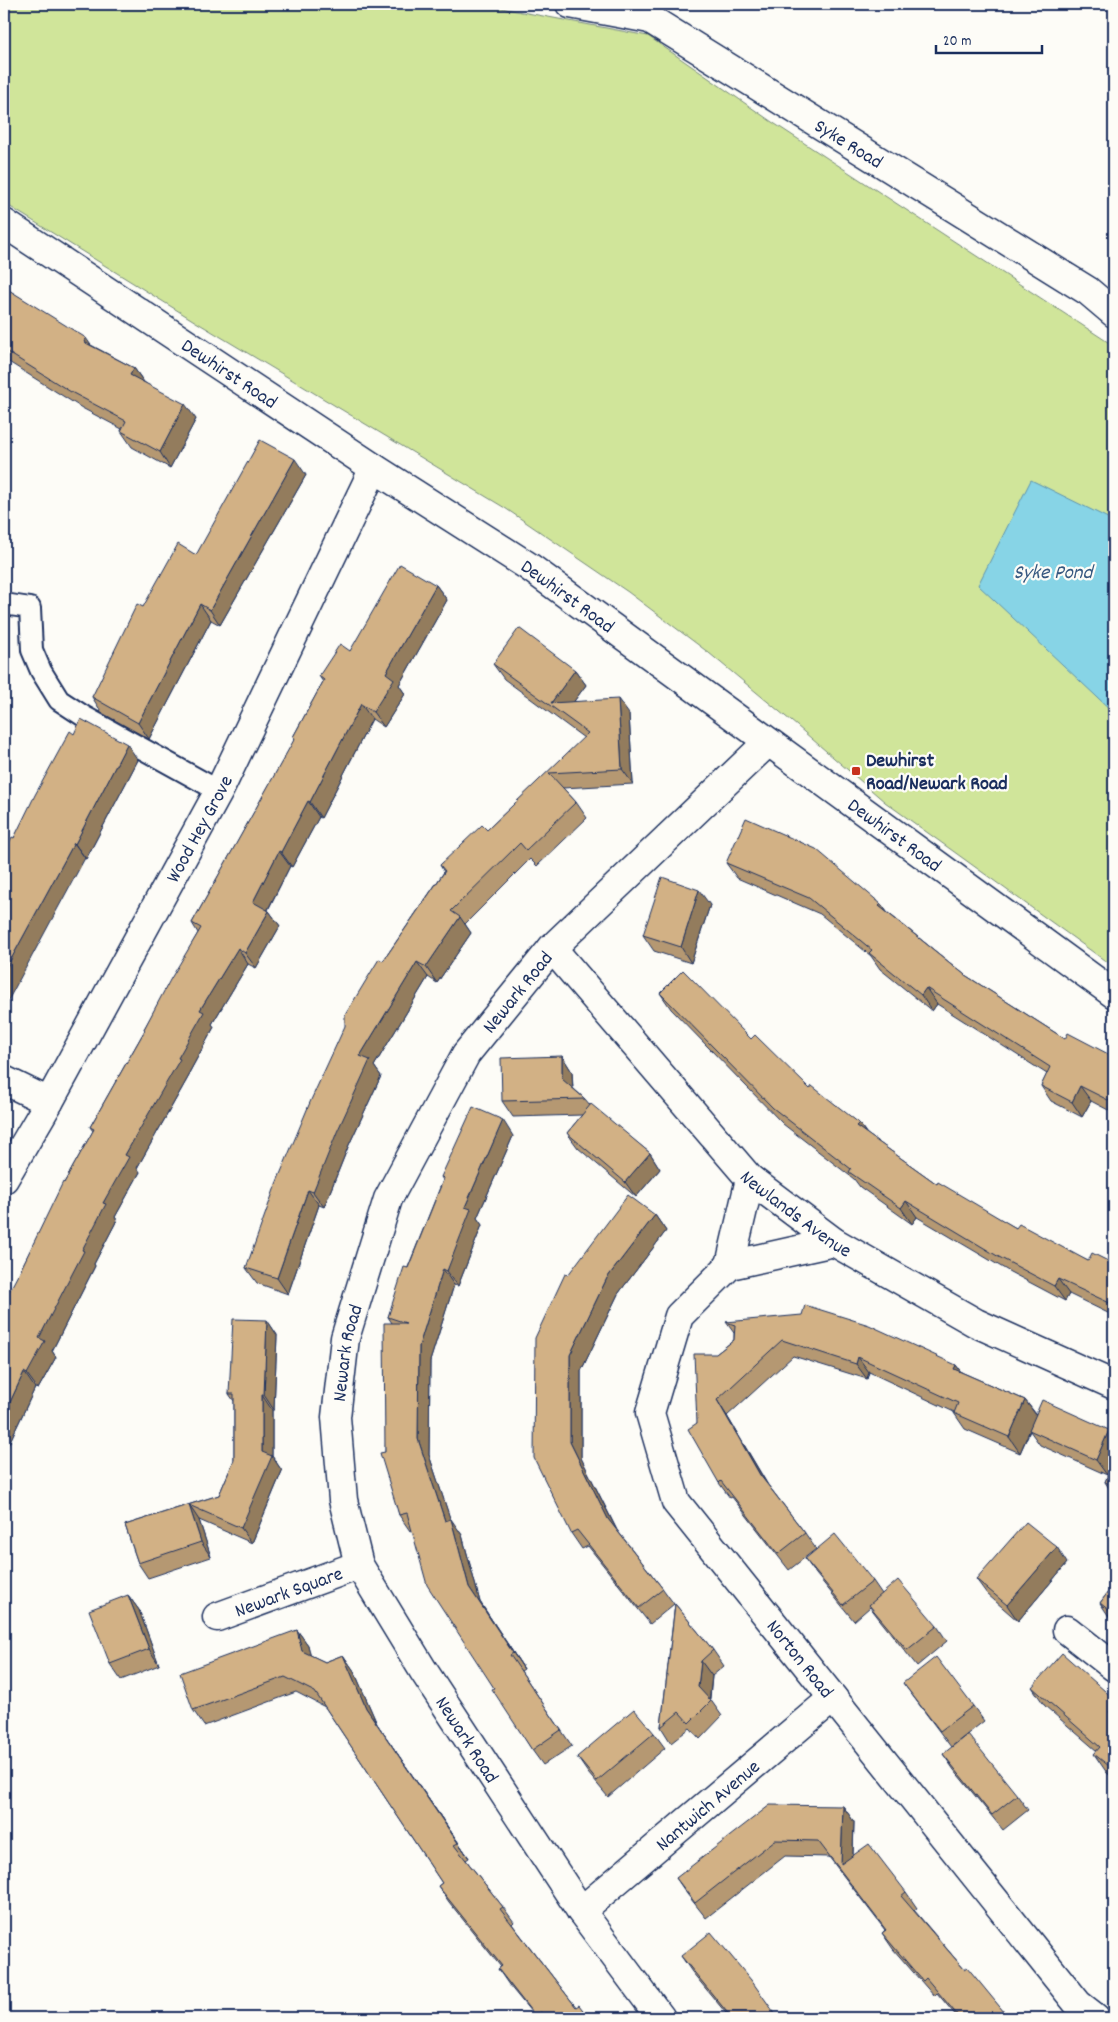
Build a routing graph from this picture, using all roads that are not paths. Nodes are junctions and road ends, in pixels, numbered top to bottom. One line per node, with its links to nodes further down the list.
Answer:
1 (570, 4): 3 (street, Syke Road)
2 (4, 223): 4 (street, Dewhirst Road)
3 (1114, 314)
4 (374, 468): 6 (street, Dewhirst Road); 7 (street, Wood Hey Grove)
5 (4, 604): 7 (lane)
6 (768, 742): 8 (street, Newark Road); 9 (street, Dewhirst Road)
7 (219, 791): 11 (street, Wood Hey Grove)
8 (552, 948): 13 (street, Newlands Avenue); 17 (street, Newark Road)
9 (1114, 994)
10 (4, 1080): 11 (street)
11 (49, 1102): 12 (street, Wood Hey Grove)
12 (4, 1179)
13 (750, 1179): 14 (street, Newlands Avenue); 15 (street)
14 (834, 1242): 15 (street); 16 (street, Newlands Avenue)
15 (730, 1265): 21 (street, Norton Road)
16 (1114, 1385)
17 (359, 1565): 18 (street, Newark Square); 22 (street, Newark Road)
18 (218, 1617)
19 (1066, 1630): 20 (street)
20 (1114, 1667)
21 (833, 1698): 22 (street, Nantwich Avenue); 24 (street, Norton Road)
22 (581, 1911): 23 (street, Newark Road)
23 (661, 2018)
24 (1096, 2018)

